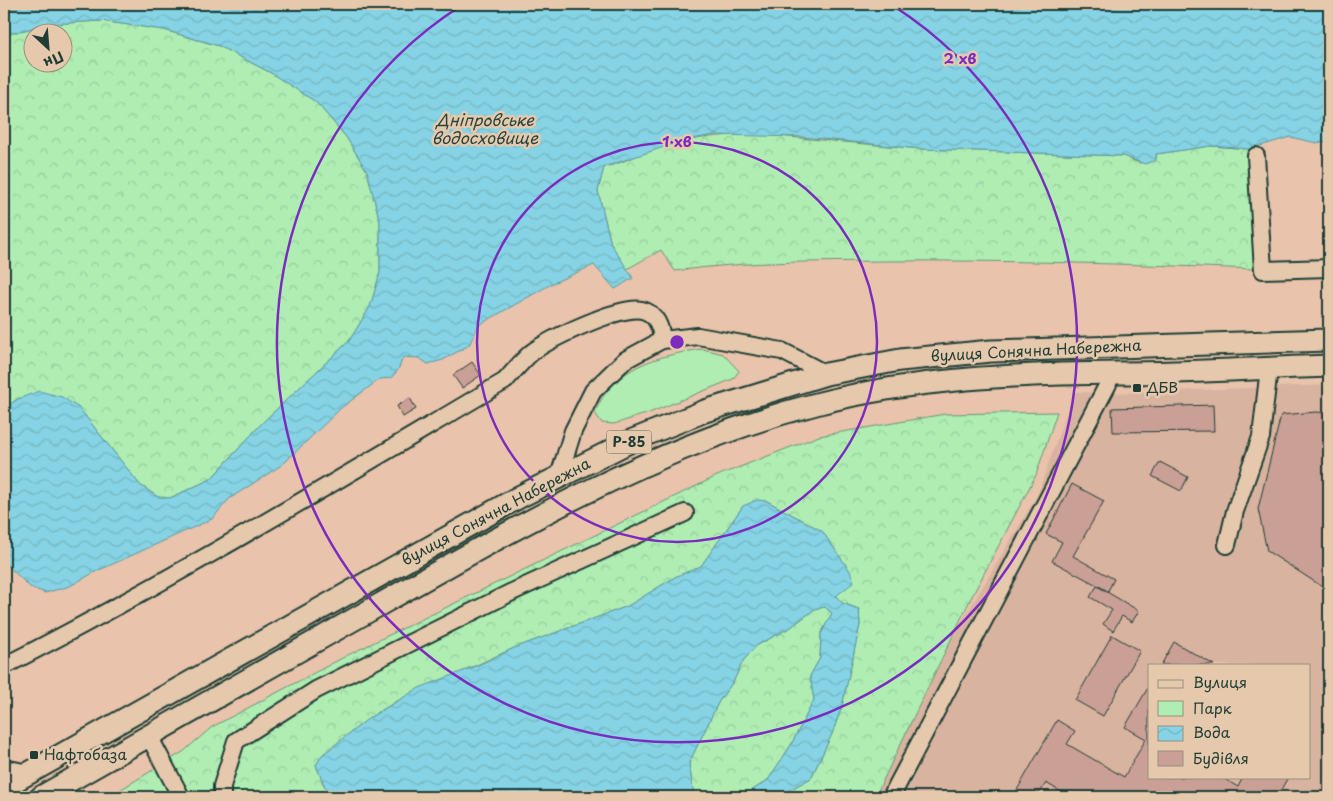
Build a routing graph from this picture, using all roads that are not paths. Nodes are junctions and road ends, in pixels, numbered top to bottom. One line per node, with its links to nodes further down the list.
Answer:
1 (1256, 156): 2 (street)
2 (1329, 268)
3 (662, 340): 8 (street); 9 (street); 12 (street)
4 (1329, 340): 8 (main road, вулиця Сонячна Набережна / Р-85)
5 (1329, 366): 6 (main road, вулиця Сонячна Набережна / Р-85)
6 (1269, 368): 7 (main road, вулиця Сонячна Набережна / Р-85); 11 (street)
7 (1107, 373): 13 (main road, вулиця Сонячна Набережна / Р-85); 20 (street)
8 (826, 374): 9 (main road, вулиця Сонячна Набережна / Р-85)
9 (559, 476): 15 (main road, вулиця Сонячна Набережна / Р-85)
10 (685, 513): 19 (street)
11 (1227, 545)
12 (4, 666)
13 (149, 736): 17 (main road, вулиця Сонячна Набережна / Р-85); 18 (street)
14 (4, 768): 15 (street)
15 (29, 772): 16 (main road, вулиця Сонячна Набережна / Р-85)
16 (4, 787)
17 (41, 797)
18 (181, 797)
19 (222, 797)
20 (891, 797)

